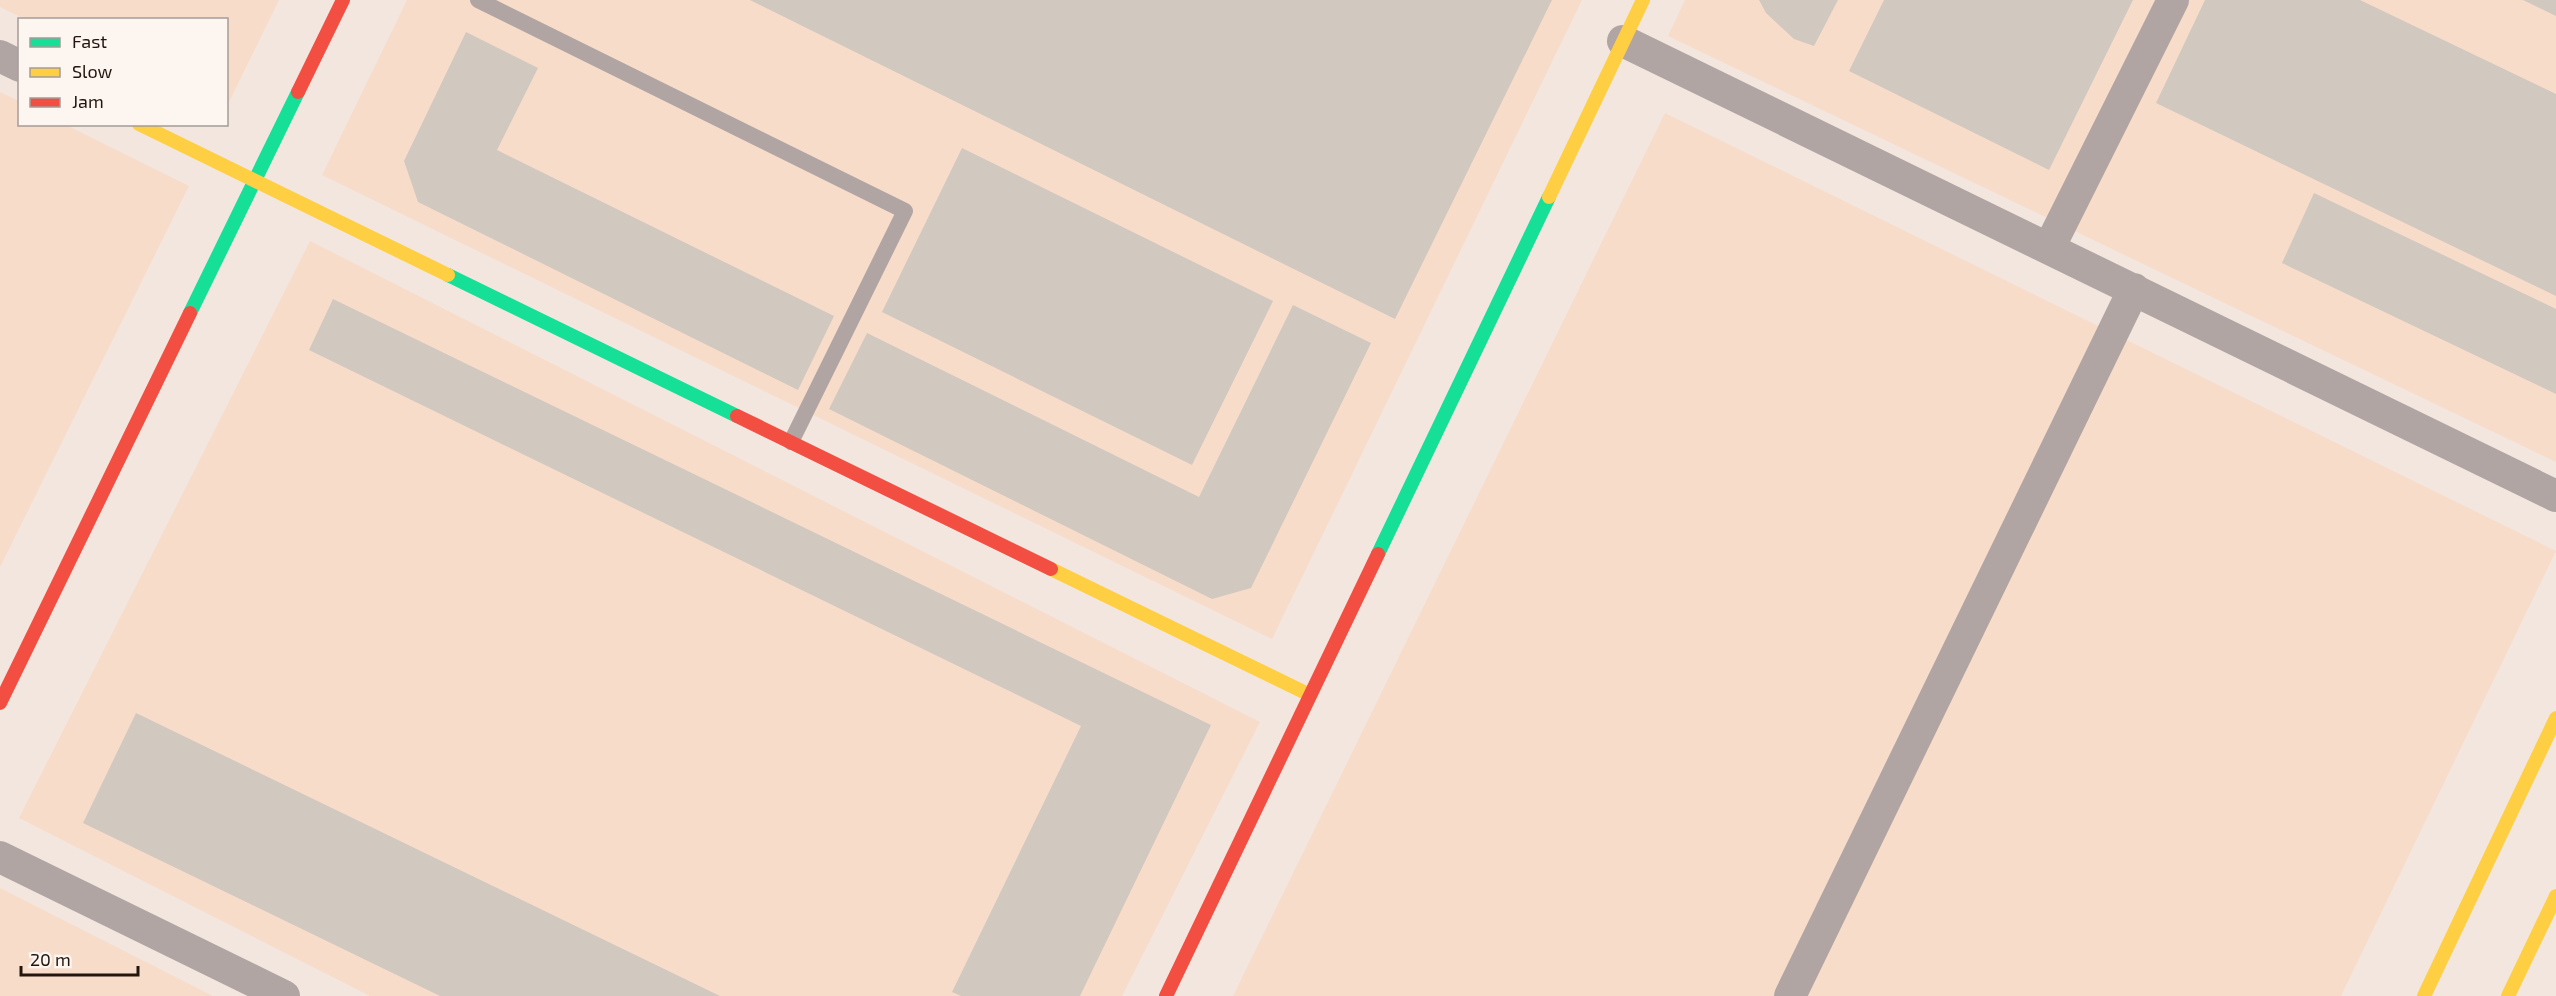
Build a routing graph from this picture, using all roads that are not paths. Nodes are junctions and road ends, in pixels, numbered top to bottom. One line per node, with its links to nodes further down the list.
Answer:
1 (343, 0): 9 (street)
2 (478, 0): 12 (lane)
3 (1643, 0): 5 (street)
4 (2174, 0): 10 (street)
5 (1623, 41): 10 (street); 14 (street)
6 (0, 56): 7 (street)
7 (18, 65)
8 (143, 126): 9 (street)
9 (255, 181): 12 (street); 15 (street)
10 (2049, 248): 11 (street)
11 (2134, 289): 13 (street); 21 (street)
12 (791, 442): 14 (street)
13 (2556, 496)
14 (1310, 695): 20 (street)
15 (0, 703)
16 (2556, 718): 22 (street)
17 (0, 856): 19 (street)
18 (2556, 896): 23 (street)
19 (284, 996)
20 (1166, 996)
21 (1790, 996)
22 (2424, 996)
23 (2508, 996)

